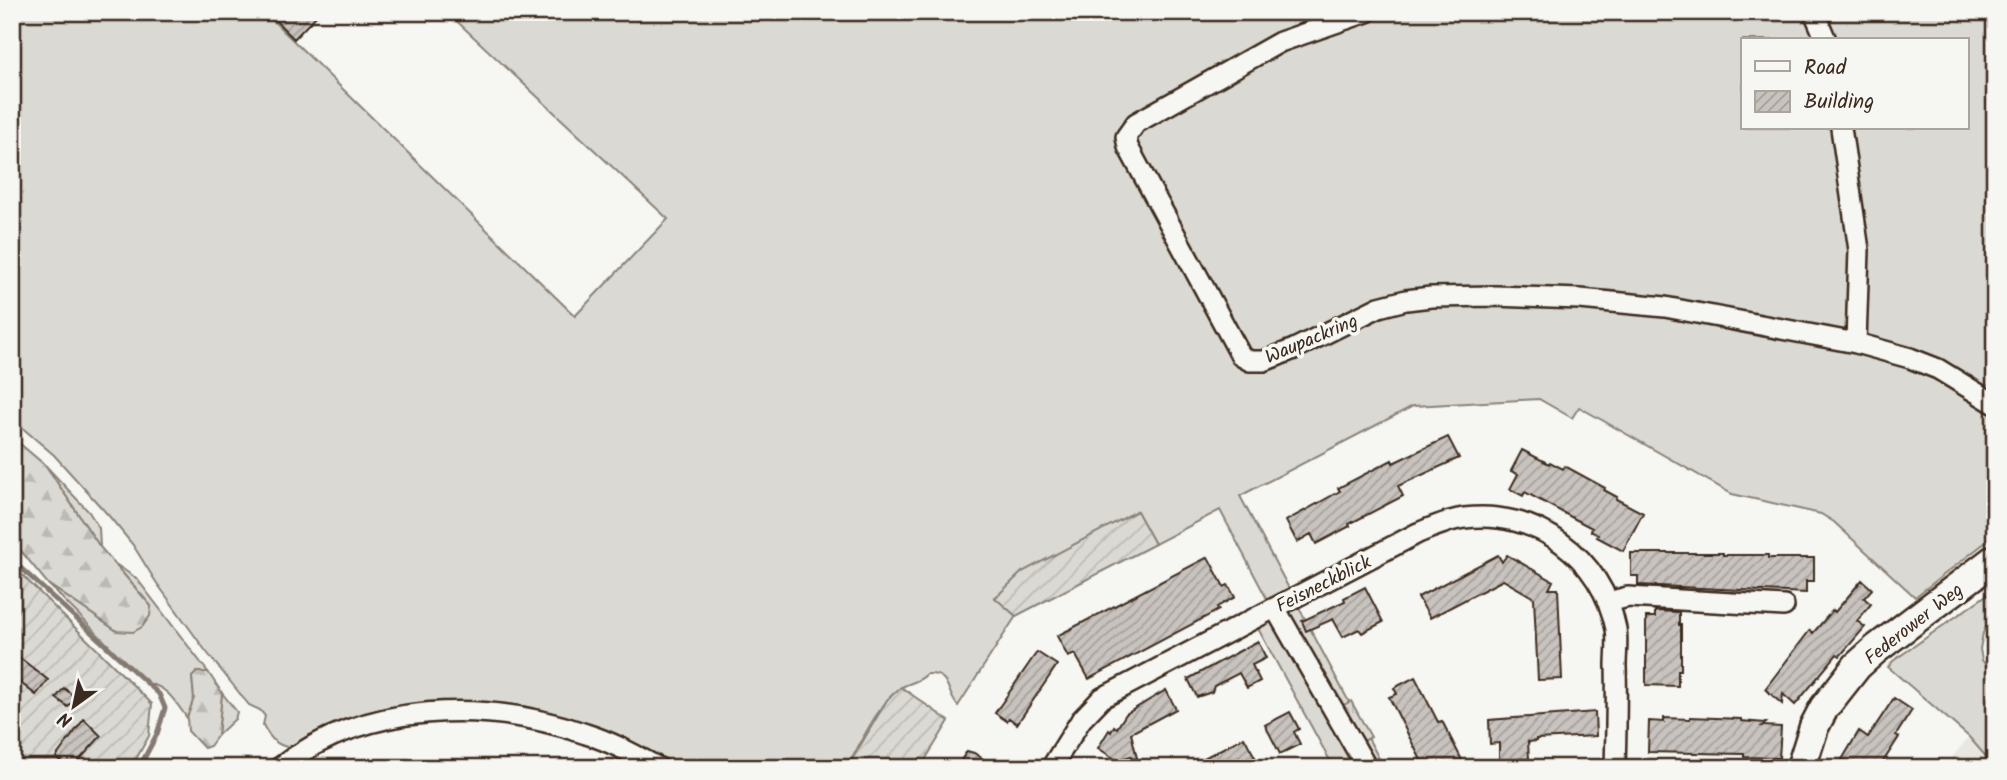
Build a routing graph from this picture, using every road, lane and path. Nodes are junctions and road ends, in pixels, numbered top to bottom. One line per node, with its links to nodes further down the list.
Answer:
1 (1367, 12): 5 (street, Waupackring)
2 (1814, 12): 3 (street)
3 (1825, 38)
4 (1841, 130): 5 (street)
5 (1856, 343): 6 (street, Waupackring)
6 (1995, 404)
7 (1995, 559): 16 (street, Federower Weg)
8 (1608, 602): 9 (street); 10 (street, Feisneckblick); 15 (street, Feisneckblick)
9 (1784, 606)
10 (1275, 608): 13 (street, Feisneckblick); 14 (street)
11 (279, 768): 12 (street)
12 (659, 768)
13 (1051, 768)
14 (1367, 768)
15 (1615, 768)
16 (1801, 768)

